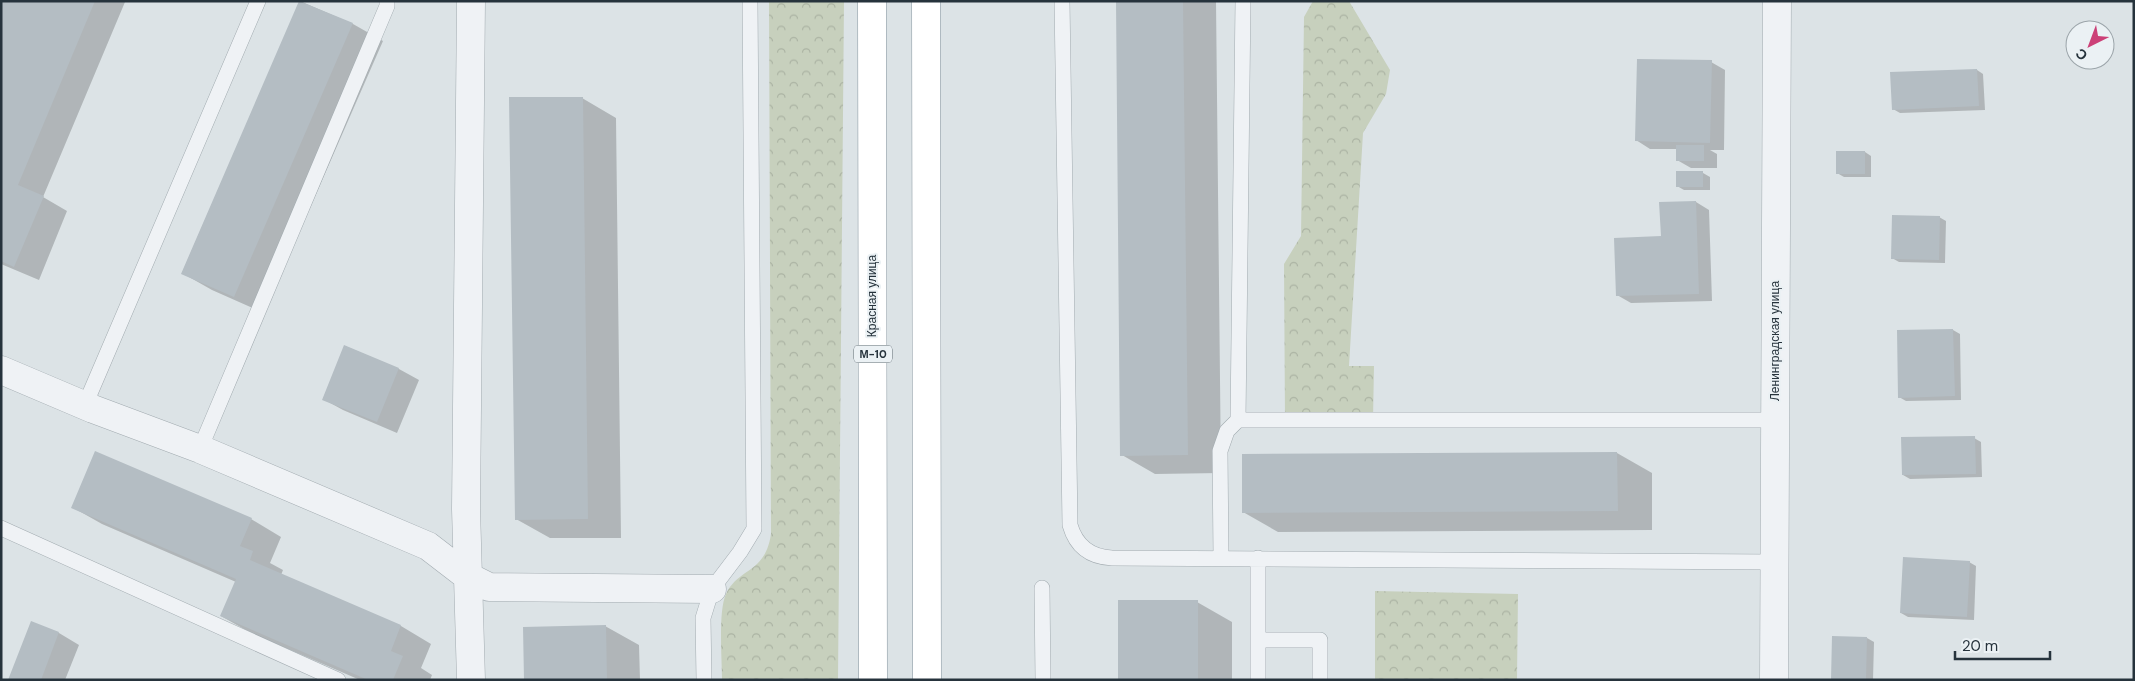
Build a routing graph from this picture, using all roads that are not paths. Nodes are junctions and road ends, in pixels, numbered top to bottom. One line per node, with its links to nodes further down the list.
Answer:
1 (258, 1): 11 (lane)
2 (387, 1): 14 (lane)
3 (471, 1): 19 (street)
4 (750, 1): 21 (lane)
5 (872, 1): 26 (highway, Красная улица / М-10)
6 (926, 1): 27 (highway)
7 (1062, 1): 16 (lane)
8 (1243, 1): 12 (lane)
9 (1777, 1): 13 (street, Ленинградская улица)
10 (1, 370): 11 (street)
11 (85, 405): 14 (street)
12 (1238, 420): 13 (lane); 16 (lane)
13 (1775, 420): 18 (street, Ленинградская улица)
14 (200, 449): 19 (street)
15 (1, 528): 23 (lane)
16 (1221, 558): 17 (lane)
17 (1258, 558): 18 (lane); 22 (lane)
18 (1774, 562): 31 (street, Ленинградская улица)
19 (467, 576): 21 (street); 24 (street)
20 (1042, 588): 28 (lane)
21 (712, 589): 25 (lane)
22 (1258, 640): 29 (lane); 30 (lane)
23 (338, 680)
24 (470, 680)
25 (704, 680)
26 (873, 680)
27 (927, 680)
28 (1043, 680)
29 (1258, 680)
30 (1320, 680)
31 (1774, 680)

